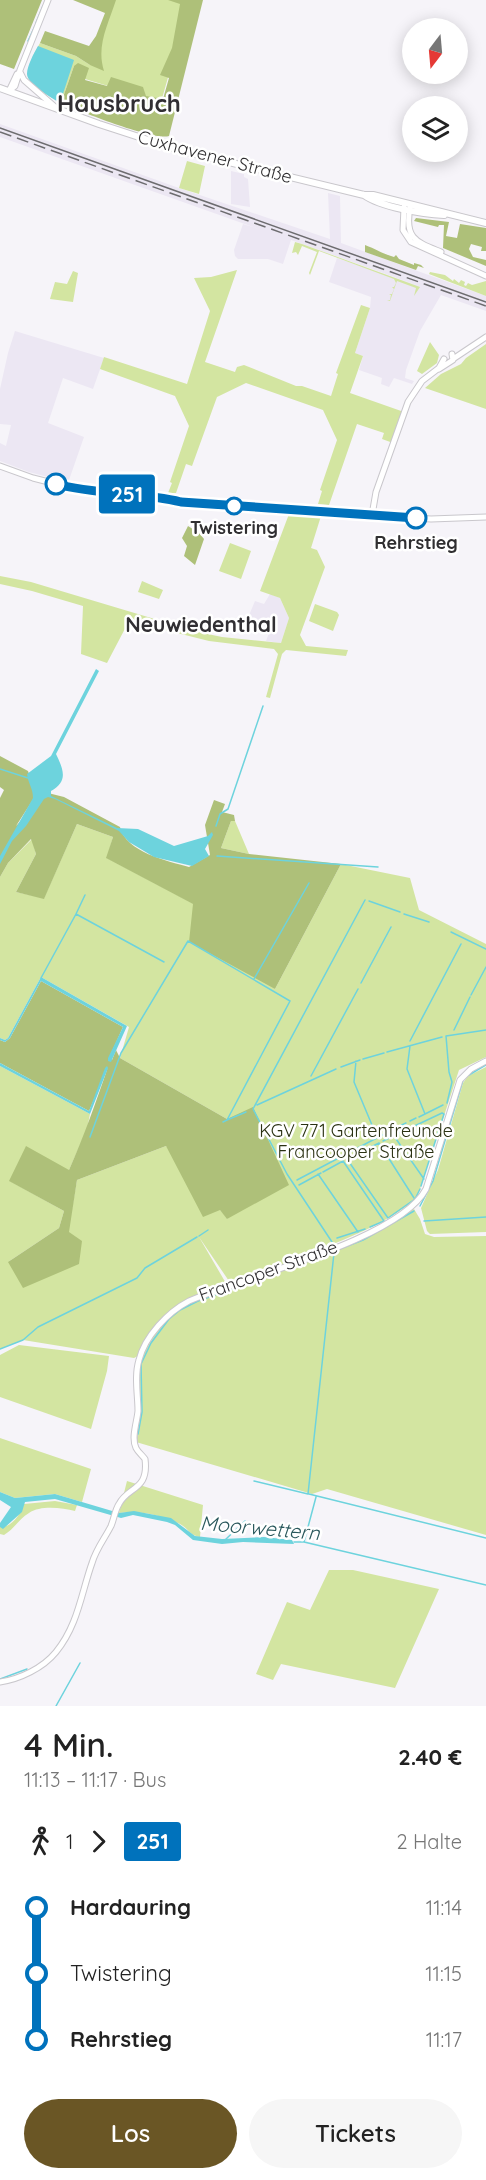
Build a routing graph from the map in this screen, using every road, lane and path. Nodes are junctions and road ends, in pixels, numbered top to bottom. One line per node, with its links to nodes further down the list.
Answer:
1 (48, 0): 2 (main road)
2 (20, 70): 4 (main road); 5 (main road)
3 (0, 88): 4 (main road, Cuxhavener Straße)
4 (9, 91): 5 (main road, Cuxhavener Straße)
5 (58, 109): 6 (main road, Cuxhavener Straße)
6 (407, 206): 7 (main road, Cuxhavener Straße); 8 (main road)
7 (486, 222)
8 (486, 274)
9 (486, 337): 11 (main road)
10 (0, 466): 11 (main road)
11 (372, 515): 12 (main road)
12 (486, 517)
13 (486, 1061): 14 (main road, Francoper Straße)
14 (0, 1682)

